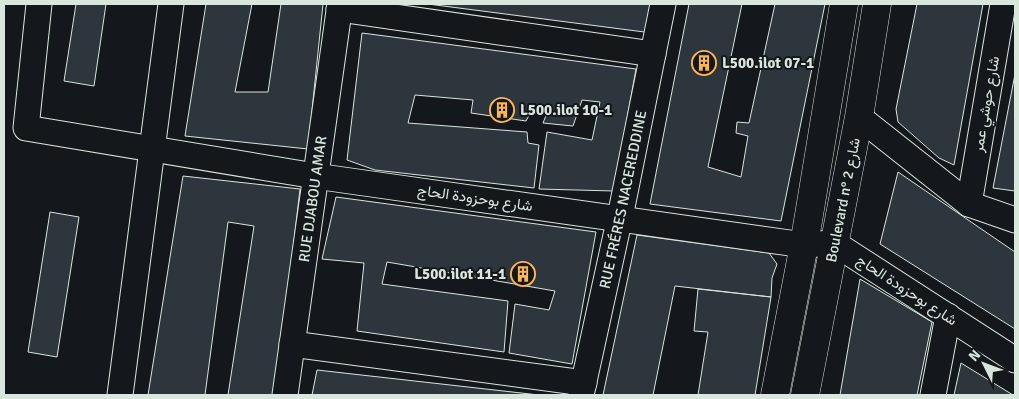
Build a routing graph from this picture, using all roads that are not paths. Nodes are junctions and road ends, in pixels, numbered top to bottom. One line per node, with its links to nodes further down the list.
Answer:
1 (39, 4): 10 (street, شارع بوحزودة الحاج)
2 (171, 4): 10 (street)
3 (663, 4): 8 (street, RUE FRÉRES NACEREDDINE)
4 (844, 4): 16 (main road, Boulevard n° شارع 2)
5 (877, 4): 9 (main road, Boulevard n° شارع 2)
6 (1003, 4): 12 (street, شارع حوشي عمر)
7 (339, 6): 8 (street); 11 (street, RUE DJABOU AMAR)
8 (652, 54): 13 (street, RUE FRÉRES NACEREDDINE)
9 (859, 117): 12 (street); 15 (main road, Boulevard n° شارع 2)
10 (152, 150): 11 (street, شارع بوحزودة الحاج); 21 (street)
11 (315, 176): 13 (street, شارع بوحزودة الحاج); 18 (street, RUE DJABOU AMAR)
12 (969, 204): 14 (street)
13 (620, 217): 16 (street, شارع بوحزودة الحاج); 20 (street, RUE FRÉRES NACEREDDINE)
14 (1015, 220)
15 (834, 243): 16 (street, شارع بوحزودة الحاج); 17 (street, شارع بوحزودة الحاج); 24 (main road, Boulevard n° شارع 2)
16 (804, 245): 23 (main road, Boulevard n° شارع 2)
17 (948, 316): 19 (street, شارع بوحزودة الحاج); 25 (street)
18 (292, 344): 20 (street); 22 (street, RUE DJABOU AMAR)
19 (1015, 360)
20 (582, 389)
21 (120, 395)
22 (285, 395)
23 (776, 395)
24 (805, 395)
25 (933, 395)

